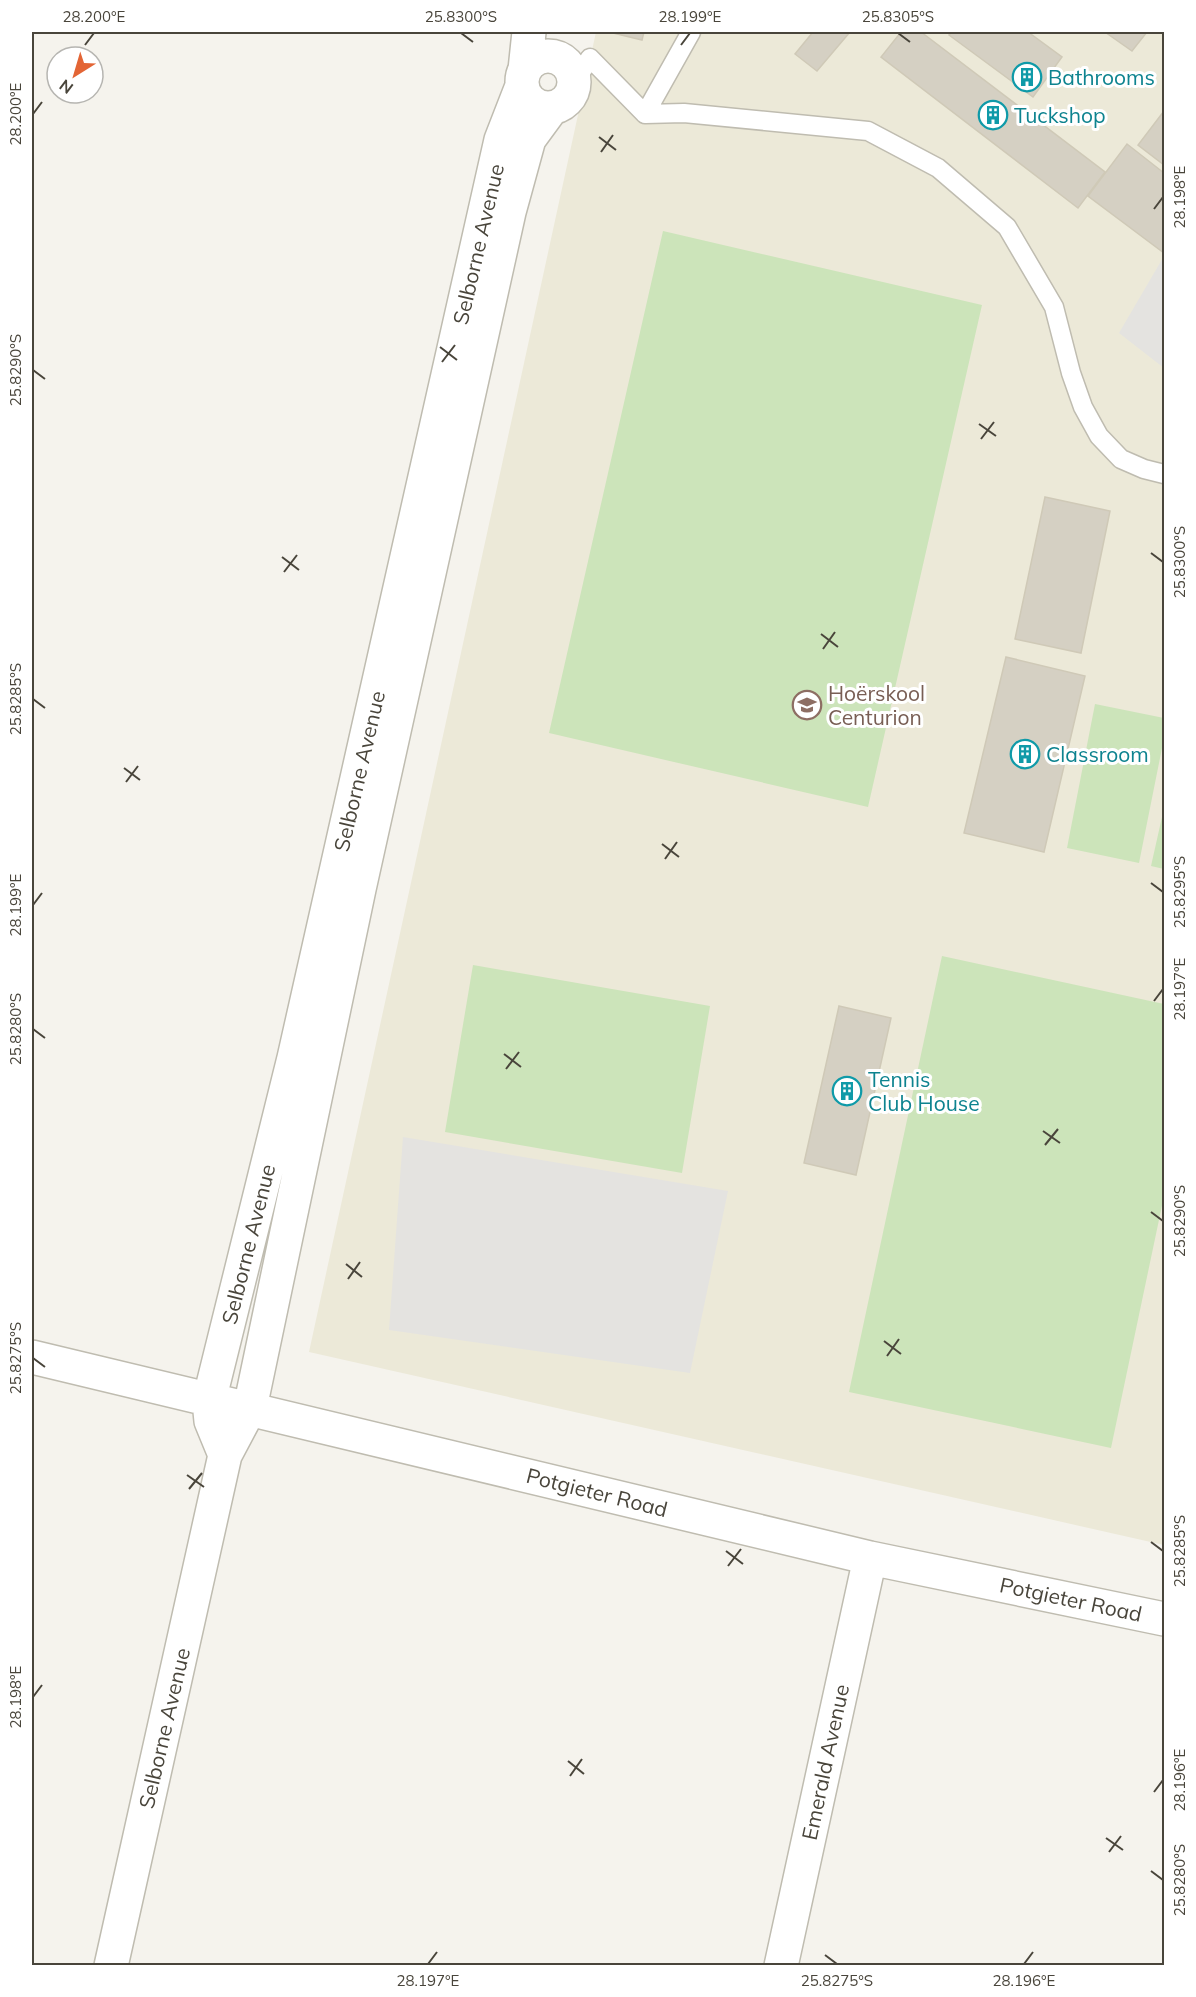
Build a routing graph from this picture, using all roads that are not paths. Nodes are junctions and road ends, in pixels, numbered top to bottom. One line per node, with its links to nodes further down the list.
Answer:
1 (529, 32): 4 (street, Selborne Avenue)
2 (691, 32): 6 (lane)
3 (568, 58): 4 (street); 5 (street); 6 (lane)
4 (523, 78): 5 (street); 8 (street, Selborne Avenue)
5 (551, 109): 8 (street, Selborne Avenue)
6 (645, 114): 7 (lane)
7 (1164, 474)
8 (404, 627): 9 (street, Selborne Avenue)
9 (307, 1062): 11 (street, Selborne Avenue); 12 (street, Selborne Avenue)
10 (32, 1357): 11 (street, Potgieter Road)
11 (209, 1401): 12 (street, Potgieter Road); 13 (street, Selborne Avenue)
12 (250, 1408): 13 (street, Selborne Avenue); 14 (street, Potgieter Road)
13 (225, 1455): 16 (street, Selborne Avenue)
14 (870, 1558): 15 (street, Potgieter Road); 17 (street, Emerald Avenue)
15 (1164, 1619)
16 (111, 1965)
17 (781, 1965)

